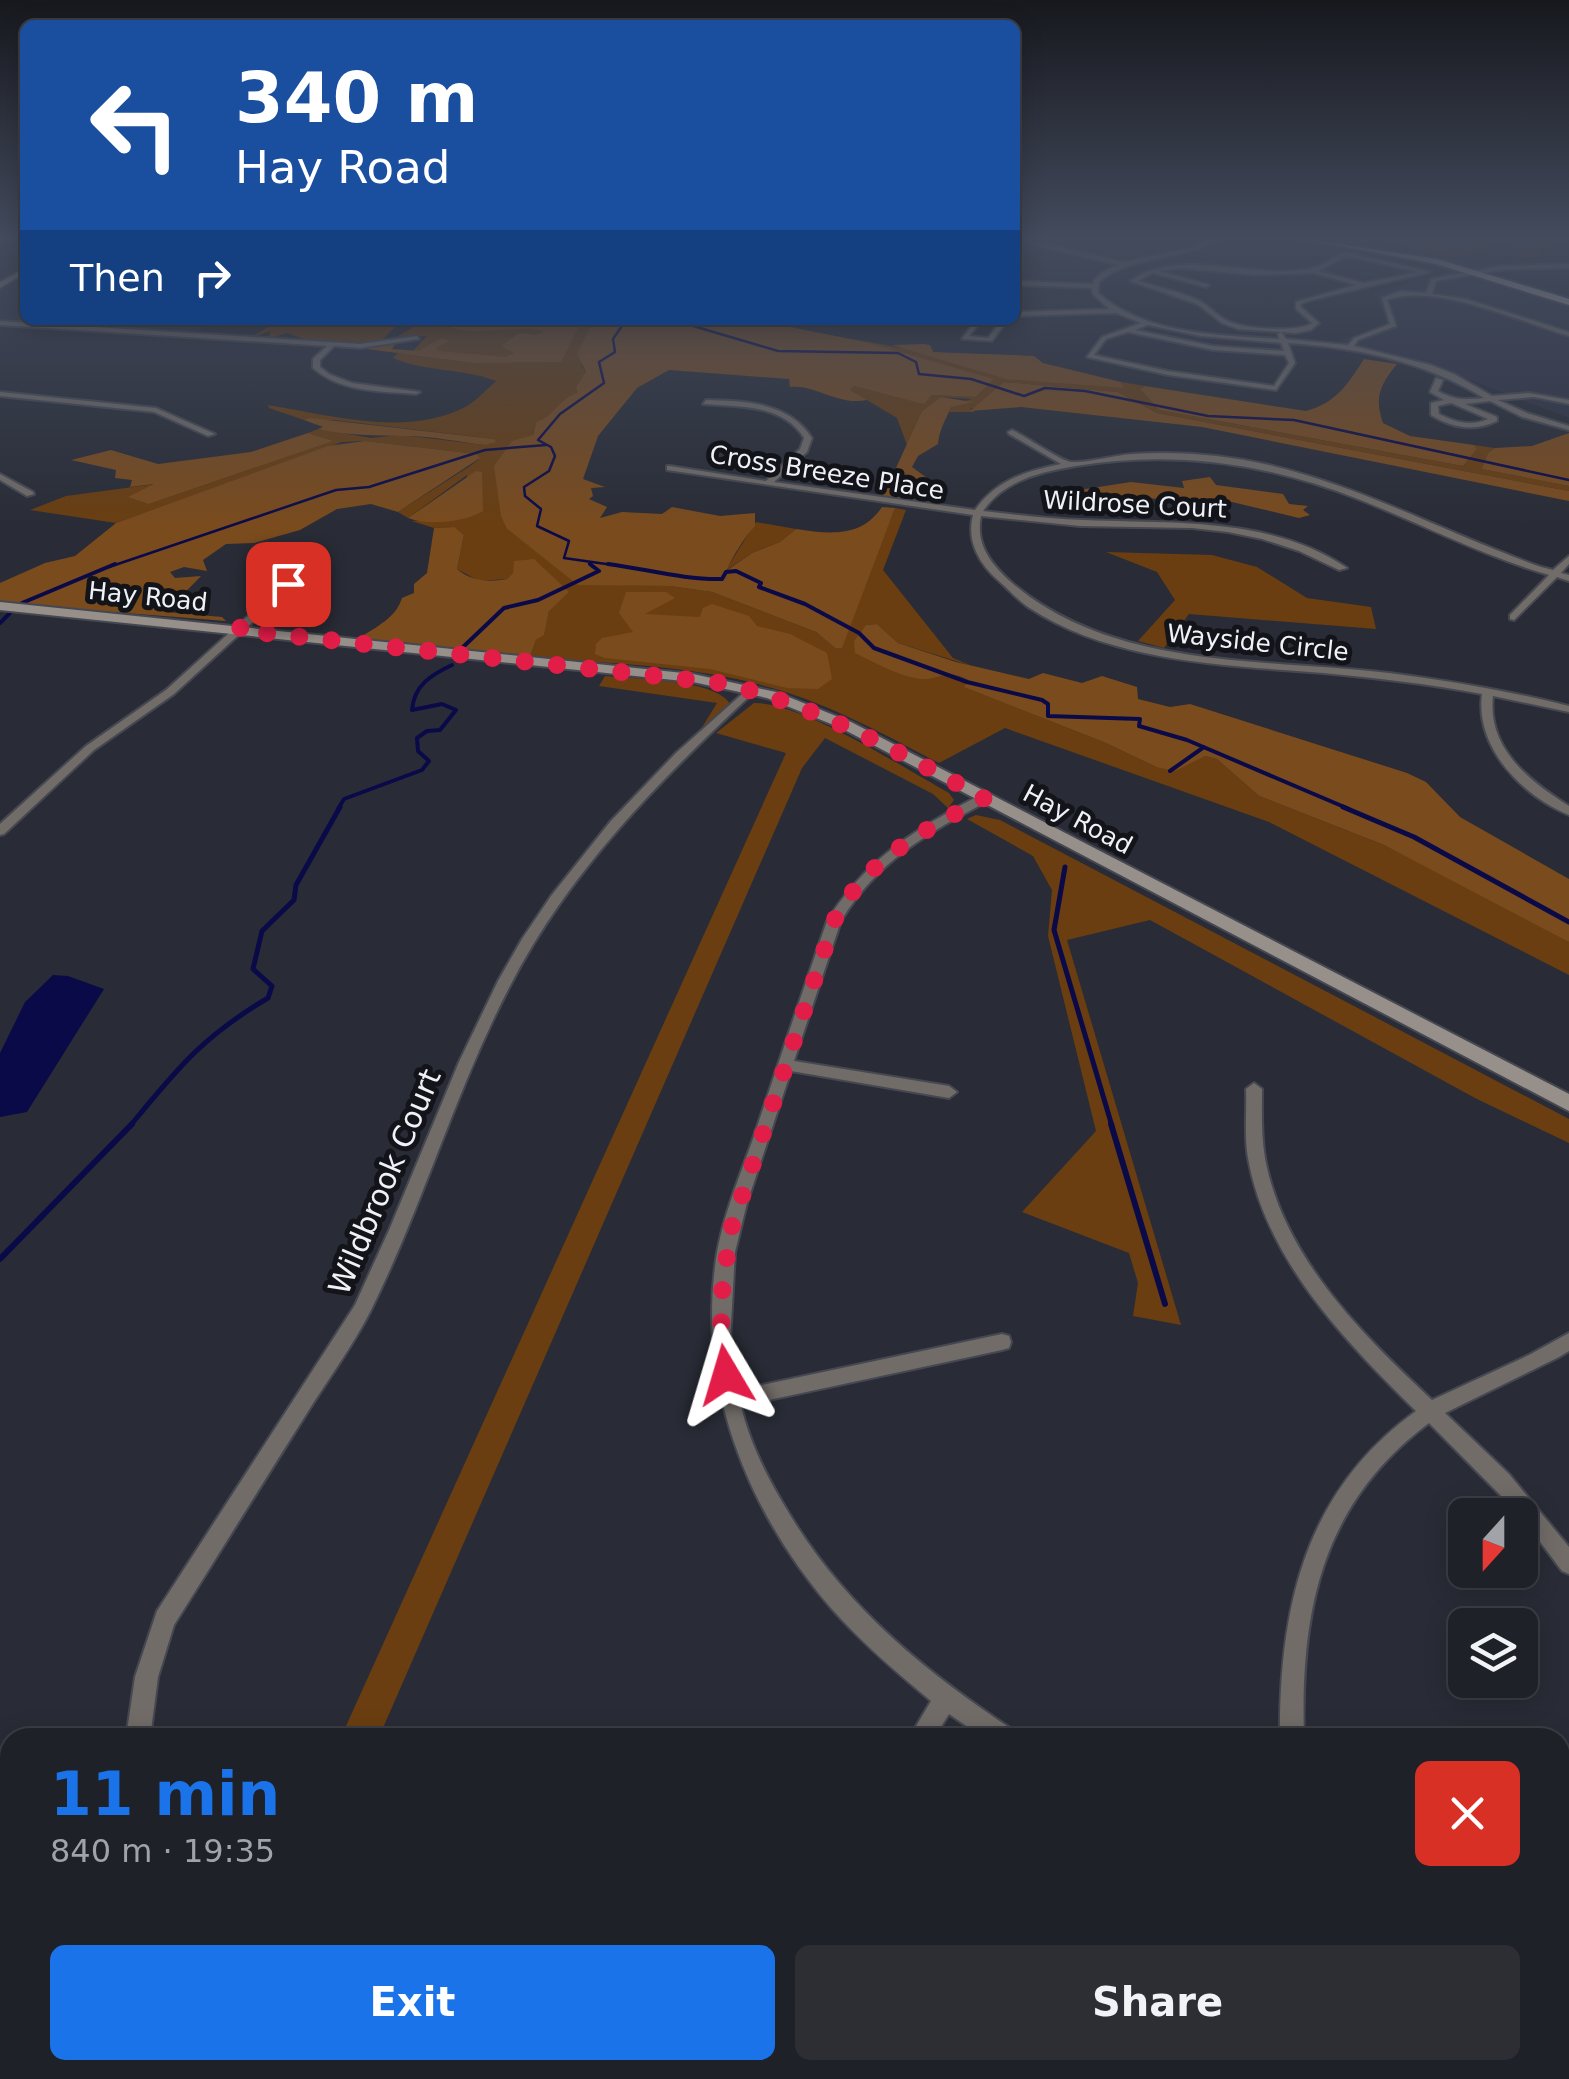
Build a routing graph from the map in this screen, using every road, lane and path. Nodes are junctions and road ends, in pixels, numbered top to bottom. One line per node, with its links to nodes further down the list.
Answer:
1 (175, 334): 11 (street)
2 (967, 334): 3 (street)
3 (994, 334)
4 (1116, 334): 13 (street)
5 (1145, 334): 13 (street)
6 (1206, 334): 10 (street)
7 (1281, 334): 10 (street)
8 (1371, 334): 12 (street)
9 (417, 338): 11 (street)
10 (1284, 341): 12 (street); 13 (street)
11 (333, 344): 15 (street)
12 (1348, 348): 18 (street)
13 (1288, 353)
14 (1440, 380): 17 (street)
15 (416, 392)
16 (0, 394): 23 (street)
17 (1452, 400): 17 (street); 18 (street)
18 (1495, 400): 20 (street); 21 (street)
19 (706, 402): 27 (street)
20 (1569, 402)
21 (1569, 425)
22 (1012, 432): 24 (street)
23 (211, 434)
24 (1069, 465): 29 (street); 33 (street)
25 (670, 468): 27 (street, Cross Breeze Place)
26 (0, 477): 28 (street)
27 (768, 484): 29 (street, Cross Breeze Place)
28 (30, 494)
29 (978, 513): 32 (street, Wildrose Court); 39 (street, Wayside Circle)
30 (306, 552): 37 (street)
31 (1569, 559): 33 (street)
32 (1342, 568)
33 (1556, 574): 34 (street); 36 (street)
34 (1569, 578)
35 (0, 606): 37 (street, Hay Road)
36 (1514, 617)
37 (238, 630): 38 (street, Hay Road); 43 (street)
38 (750, 690): 41 (street, Hay Road); 54 (street, Wildbrook Court)
39 (1488, 692): 40 (street, Wayside Circle); 42 (street)
40 (1569, 710)
41 (984, 798): 44 (street); 47 (street, Hay Road)
42 (1569, 811)
43 (0, 831)
44 (785, 1066): 46 (street); 50 (street)
45 (1254, 1089): 51 (street)
46 (949, 1092)
47 (1569, 1102)
48 (1569, 1341): 51 (street)
49 (1002, 1342): 50 (street)
50 (730, 1400): 53 (street)
51 (1430, 1411): 52 (street); 57 (street)
52 (1569, 1564)
53 (945, 1699): 55 (street); 56 (street)
54 (139, 1728)
55 (926, 1728)
56 (990, 1728)
57 (1292, 1728)

